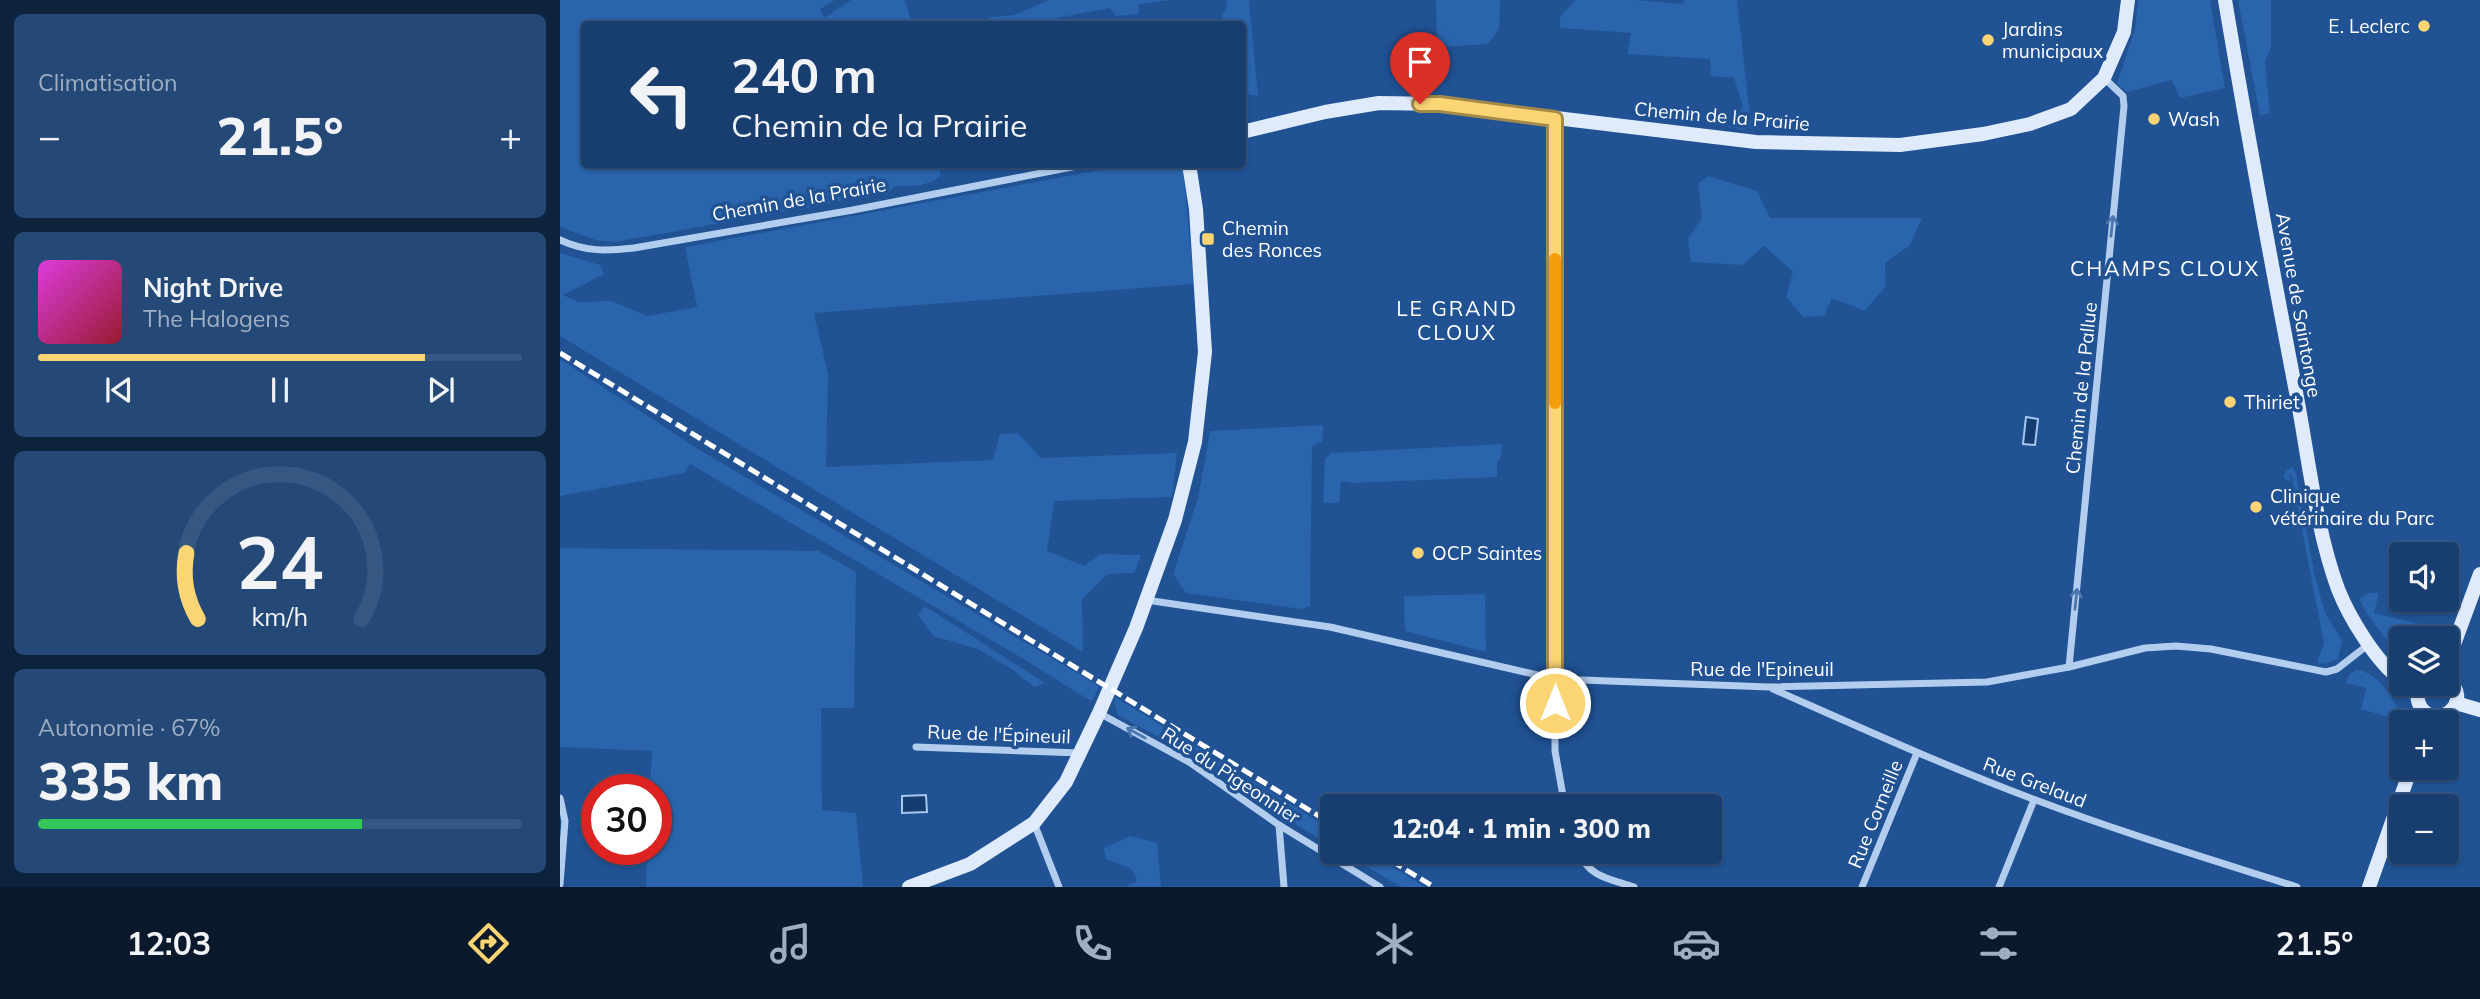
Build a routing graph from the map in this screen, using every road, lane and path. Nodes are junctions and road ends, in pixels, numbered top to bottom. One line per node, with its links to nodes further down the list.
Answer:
1 (2128, 0): 3 (street, Chemin de la Prairie)
2 (2225, 0): 12 (street, Avenue de Saintonge)
3 (2104, 78): 4 (street, Chemin de la Prairie); 13 (street, Chemin de la Pallue, one-way to 3)
4 (1555, 119): 5 (street, Chemin de la Prairie); 15 (street)
5 (1246, 131)
6 (1067, 168): 8 (street, Chemin de la Prairie)
7 (1190, 168): 10 (street)
8 (560, 240)
9 (2480, 575): 11 (street)
10 (1146, 600): 15 (street, Rue de l'Epineuil); 21 (street)
11 (2459, 631)
12 (2369, 643): 13 (street, Rue de l'Epineuil); 14 (street, Avenue de Saintonge)
13 (2069, 667): 16 (street, Rue de l'Epineuil)
14 (2389, 670)
15 (1555, 679): 16 (street, Rue de l'Epineuil); 26 (street)
16 (1769, 687): 24 (street, Rue Grelaud)
17 (2456, 696): 18 (street)
18 (2456, 703): 19 (street); 20 (street)
19 (2450, 710)
20 (2480, 710)
21 (1099, 713): 23 (street); 30 (street, Rue du Pigeonnier, one-way to 21)
22 (916, 747): 23 (street, Rue de l'Épineuil)
23 (1080, 753): 29 (street)
24 (1917, 753): 28 (street, Rue Grelaud); 38 (street, Rue Corneille)
25 (2407, 780): 41 (street)
26 (1563, 794)
27 (560, 799): 32 (street)
28 (2034, 800): 39 (street); 40 (street, Rue Grelaud)
29 (1034, 823): 33 (street); 34 (street)
30 (1279, 825): 35 (street); 36 (street, Rue du Pigeonnier)
31 (1583, 864): 37 (street)
32 (560, 884)
33 (909, 887)
34 (1059, 887)
35 (1284, 887)
36 (1380, 887)
37 (1634, 887)
38 (1862, 887)
39 (1999, 887)
40 (2297, 887)
41 (2369, 887)

